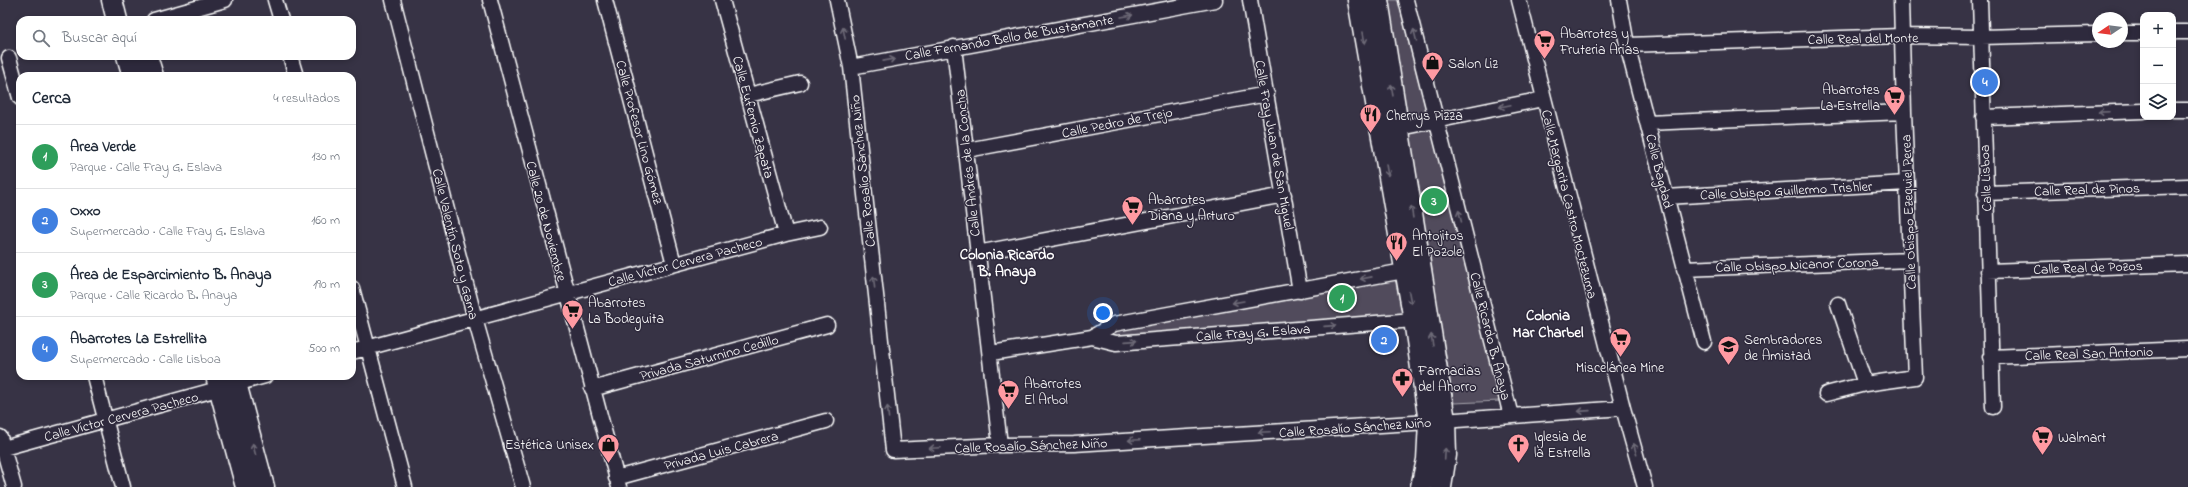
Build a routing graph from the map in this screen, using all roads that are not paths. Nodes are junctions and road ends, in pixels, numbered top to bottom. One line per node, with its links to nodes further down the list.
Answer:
1 (112, 0): 18 (main road)
2 (225, 0): 19 (street)
3 (275, 0): 20 (street)
4 (393, 0): 70 (street, Calle Valentín Soto y Gama)
5 (490, 0): 67 (street, Calle 20 de Noviembre)
6 (605, 0): 61 (street, Calle Profesor Lino Gómez)
7 (722, 0): 41 (street, Calle Eufemio Zapata)
8 (837, 0): 34 (street, Calle Rosalío Sánchez Niño, one-way to 8)
9 (1215, 0): 29 (street, Calle Fernando Bello de Bustamante, one-way to 9)
10 (1250, 0): 40 (street, Calle Fray Juan de San Miguel)
11 (1358, 0): 50 (main road, one-way to 50)
12 (1378, 0): 50 (main road, one-way to 12)
13 (1406, 0): 48 (street, Calle Ricardo B. Anaya, one-way to 13)
14 (1519, 0): 42 (street, Calle Margarita Castro Moctezuma)
15 (1618, 0): 28 (street, Calle Bagdad)
16 (1901, 0): 26 (street, Calle Obispo Ezequiel Perea)
17 (1980, 0): 27 (street, Calle Lisboa)
18 (116, 16)
19 (168, 16)
20 (280, 16)
21 (2176, 32): 22 (street)
22 (2188, 32)
23 (2128, 33): 24 (street)
24 (2140, 33)
25 (2092, 34): 27 (street, Calle Real del Monte)
26 (1901, 36): 27 (street, Calle Real del Monte); 28 (street, Calle Real del Monte); 46 (street, Calle Obispo Ezequiel Perea)
27 (1981, 37): 47 (street, Calle Lisboa)
28 (1627, 45): 49 (street, Calle Bagdad)
29 (954, 47): 34 (street, Calle Fernando Bello de Bustamante, one-way to 29); 51 (street, Calle Andrés de la Concha)
30 (10, 58): 38 (street)
31 (128, 60): 35 (main road)
32 (148, 60): 36 (main road)
33 (291, 60): 37 (street)
34 (851, 67): 92 (street, Calle Rosalío Sánchez Niño, one-way to 34)
35 (132, 72)
36 (152, 72)
37 (295, 72)
38 (16, 82)
39 (800, 83): 41 (street)
40 (1267, 94): 51 (street, Calle Pedro de Trejo); 55 (street, Calle Fray Juan de San Miguel)
41 (748, 95): 58 (street, Calle Eufemio Zapata)
42 (1543, 99): 48 (street, one-way to 48); 86 (street, Calle Margarita Castro Moctezuma)
43 (2176, 110): 44 (street)
44 (2188, 110)
45 (2140, 111): 47 (street, one-way to 47)
46 (1904, 112): 49 (street); 52 (street, Calle Obispo Ezequiel Perea)
47 (1983, 117): 54 (street, Calle Lisboa)
48 (1436, 120): 50 (street); 87 (street, Calle Ricardo B. Anaya, one-way to 48)
49 (1647, 123): 56 (street, Calle Bagdad)
50 (1389, 130): 64 (main road, one-way to 64); 90 (main road, one-way to 50)
51 (967, 150): 59 (street, Calle Andrés de la Concha)
52 (1906, 183): 56 (street, Calle Obispo Guillermo Trishler); 60 (street, Calle Obispo Ezequiel Perea)
53 (2188, 186): 54 (street, Calle Real de Pinos)
54 (1986, 193): 65 (street, Calle Lisboa)
55 (1284, 195): 59 (street); 66 (street, Calle Fray Juan de San Miguel)
56 (1666, 197): 63 (street, Calle Bagdad)
57 (820, 227): 58 (street, Calle Víctor Cervera Pacheco)
58 (786, 234): 61 (street, Calle Víctor Cervera Pacheco)
59 (976, 253): 78 (street, Calle Andrés de la Concha)
60 (1910, 260): 63 (street, Calle Obispo Nicanor Corona); 82 (street, Calle Obispo Ezequiel Perea)
61 (674, 264): 67 (street, Calle Víctor Cervera Pacheco)
62 (2188, 264): 65 (street, Calle Real de Pozos)
63 (1684, 269): 74 (street, Calle Bagdad)
64 (1404, 271): 66 (street, Calle Fray G. Eslava, one-way to 66); 71 (main road, one-way to 71)
65 (1988, 271): 79 (street, Calle Lisboa)
66 (1300, 290): 73 (street, Calle Fray G. Eslava, one-way to 73)
67 (566, 294): 70 (street, Calle Víctor Cervera Pacheco); 83 (street, Calle 20 de Noviembre)
68 (356, 303): 75 (street)
69 (1838, 304): 82 (street)
70 (475, 319): 75 (street, Calle Víctor Cervera Pacheco); 99 (street, Calle Valentín Soto y Gama)
71 (1414, 320): 73 (street, Calle Fray G. Eslava, one-way to 71); 90 (main road)
72 (827, 325): 83 (street, Privada Saturnino Cedillo)
73 (1092, 337): 78 (street, Calle Fray G. Eslava)
74 (1704, 342)
75 (368, 348): 77 (street, Calle Víctor Cervera Pacheco); 98 (street)
76 (2188, 349): 79 (street, Calle Real San Antonio)
77 (356, 351)
78 (991, 352): 92 (street, Calle Andrés de la Concha)
79 (1990, 357): 85 (street, Calle Lisboa)
80 (95, 380): 88 (street)
81 (227, 381): 88 (street, Calle Víctor Cervera Pacheco); 96 (main road); 97 (main road, one-way to 81)
82 (1866, 384): 84 (street)
83 (592, 390): 93 (street, Calle 20 de Noviembre)
84 (1826, 394)
85 (1993, 407)
86 (1623, 408): 87 (street, Calle Rosalío Sánchez Niño, one-way to 87); 102 (street, Calle Margarita Castro Moctezuma, one-way to 86)
87 (1511, 416): 90 (street, Calle Rosalío Sánchez Niño)
88 (106, 420): 91 (street, Calle Víctor Cervera Pacheco); 95 (street)
89 (826, 421): 93 (street, Privada Luis Cabrera)
90 (1437, 421): 92 (street, Calle Rosalío Sánchez Niño, one-way to 92); 100 (main road); 101 (main road, one-way to 90)
91 (1, 444): 94 (street)
92 (1000, 445)
93 (618, 483)
94 (14, 487)
95 (123, 487)
96 (246, 487)
97 (264, 487)
98 (405, 487)
99 (523, 487)
100 (1421, 487)
101 (1441, 487)
102 (1645, 487)

